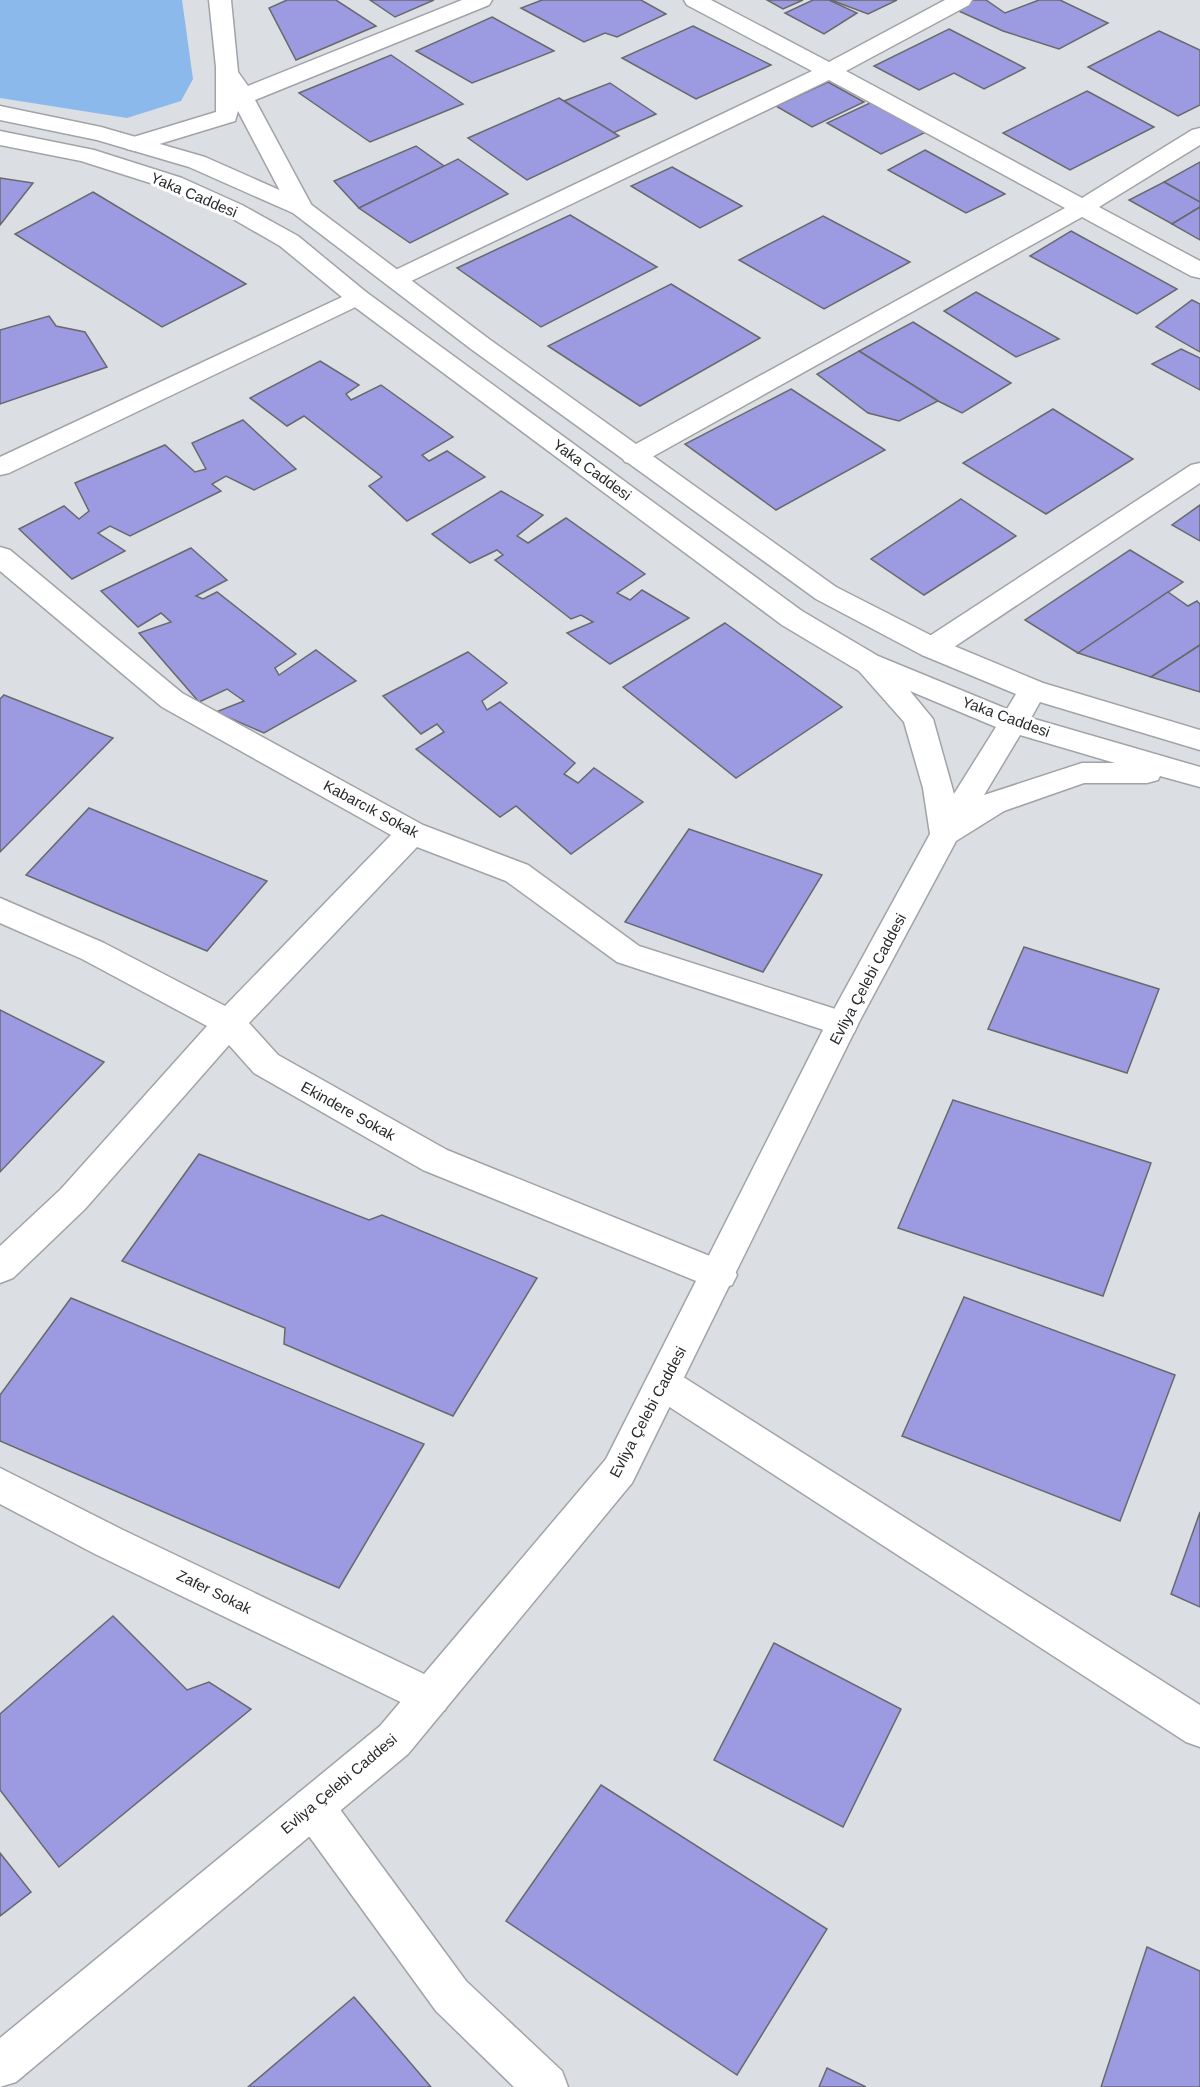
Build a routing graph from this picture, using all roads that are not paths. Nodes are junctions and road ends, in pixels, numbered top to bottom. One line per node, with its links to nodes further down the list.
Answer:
1 (220, 0): 5 (street)
2 (481, 0): 7 (street)
3 (696, 0): 6 (street)
4 (961, 0): 6 (street)
5 (227, 67): 7 (street); 11 (street)
6 (829, 71): 12 (street); 15 (street)
7 (242, 97): 13 (street)
8 (0, 113): 11 (street, Yaka Caddesi)
9 (1200, 135): 12 (street)
10 (0, 138): 16 (street, Yaka Caddesi)
11 (135, 144): 13 (street, Yaka Caddesi)
12 (1083, 207): 14 (street); 17 (street)
13 (301, 208): 15 (street, Yaka Caddesi)
14 (1200, 271)
15 (396, 279): 17 (street, Yaka Caddesi)
16 (357, 297): 18 (street); 22 (street, Yaka Caddesi)
17 (634, 456): 21 (street, Yaka Caddesi)
18 (0, 467)
19 (1200, 471): 21 (street)
20 (0, 556): 27 (street, Kabarcık Sokak)
21 (932, 648): 23 (street, Yaka Caddesi)
22 (868, 663): 24 (street, Yaka Caddesi); 28 (street)
23 (1033, 690): 24 (street, Evliya Çelebi Caddesi); 25 (street, Yaka Caddesi)
24 (1014, 723): 26 (street, Yaka Caddesi); 28 (street, Evliya Çelebi Caddesi)
25 (1200, 740)
26 (1195, 776): 28 (street)
27 (412, 834): 30 (street); 31 (street, Kabarcık Sokak)
28 (945, 834): 31 (street, Evliya Çelebi Caddesi)
29 (0, 910): 30 (street, Ekindere Sokak)
30 (229, 1023): 32 (street); 33 (street, Ekindere Sokak)
31 (843, 1024): 33 (street, Evliya Çelebi Caddesi)
32 (0, 1268)
33 (719, 1275): 34 (street, Evliya Çelebi Caddesi)
34 (664, 1384): 36 (street, Evliya Çelebi Caddesi); 37 (street)
35 (0, 1485): 36 (street, Zafer Sokak)
36 (430, 1697): 38 (street, Evliya Çelebi Caddesi)
37 (1200, 1728)
38 (314, 1807): 39 (street, Evliya Çelebi Caddesi); 40 (street)
39 (0, 2066)
40 (546, 2087)

